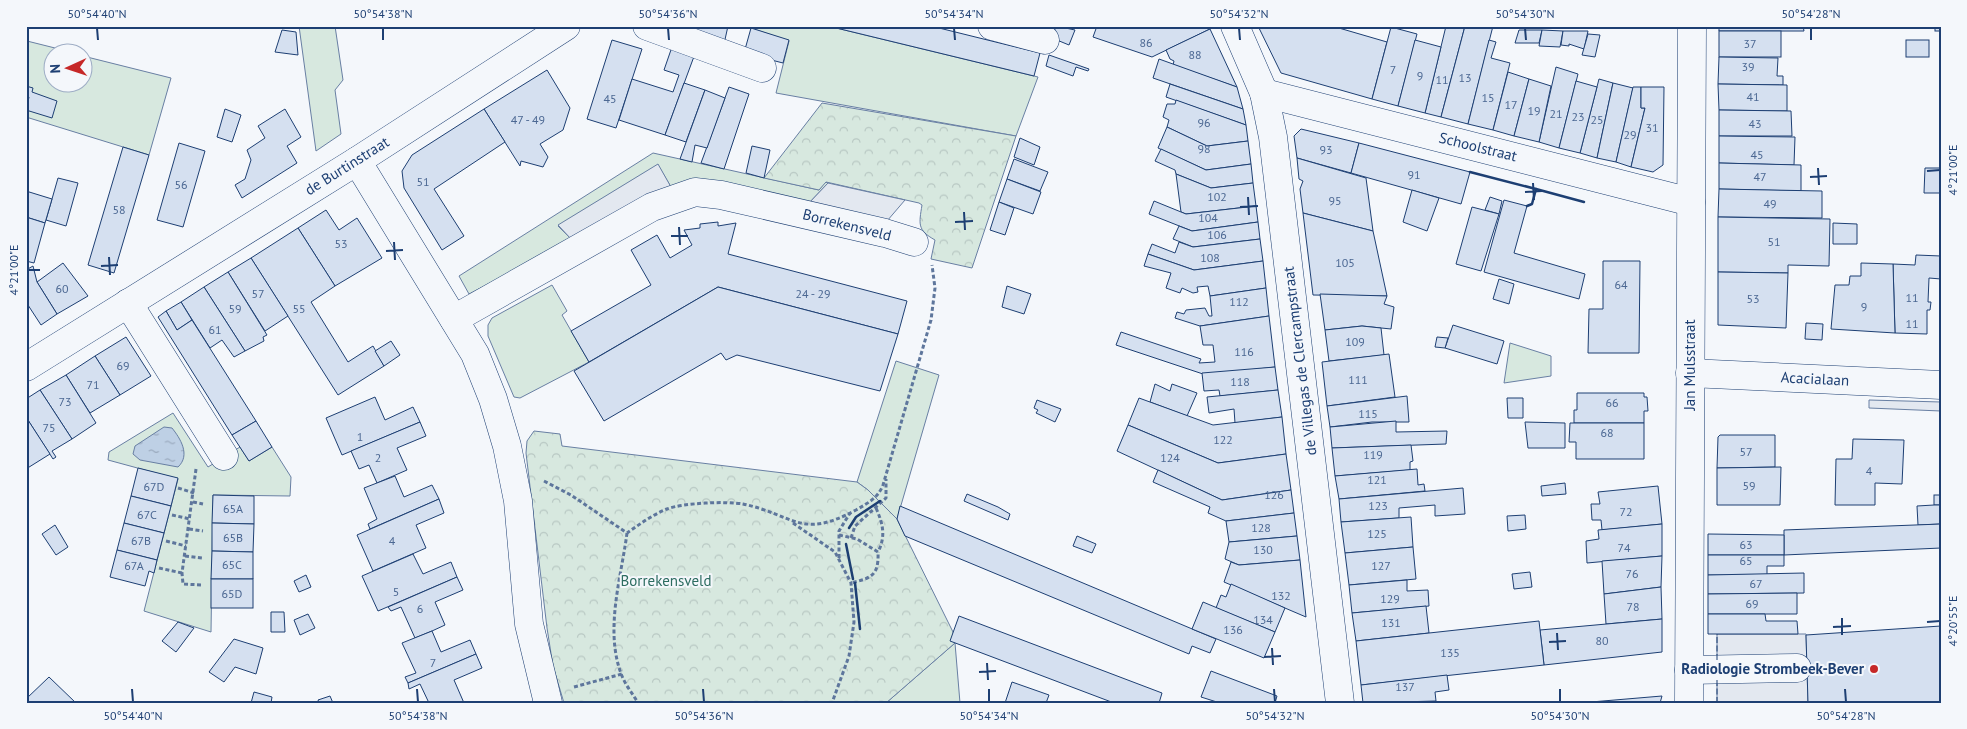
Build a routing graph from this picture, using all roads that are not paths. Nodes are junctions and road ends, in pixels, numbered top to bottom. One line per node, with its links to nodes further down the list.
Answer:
1 (566, 26): 9 (street, de Burtinstraat)
2 (647, 26): 7 (street)
3 (992, 26): 6 (street)
4 (1235, 26): 8 (street, de Villegas de Clercampstraat)
5 (1692, 26): 10 (street, Jan Mulsstraat)
6 (1045, 40)
7 (762, 68)
8 (1264, 93): 10 (street, Schoolstraat); 21 (street, de Villegas de Clercampstraat)
9 (357, 161): 12 (street, de Burtinstraat); 13 (street)
10 (1691, 202): 15 (street, Jan Mulsstraat)
11 (914, 242): 13 (street, Borrekensveld)
12 (128, 303): 14 (street, de Burtinstraat); 17 (street)
13 (454, 319): 20 (street)
14 (26, 367)
15 (1690, 373): 16 (street, Acacialaan); 19 (street, Jan Mulsstraat)
16 (1941, 385)
17 (224, 456)
18 (1797, 668): 19 (street)
19 (1690, 670): 22 (street, Jan Mulsstraat)
20 (547, 700)
21 (1340, 703)
22 (1690, 703)

